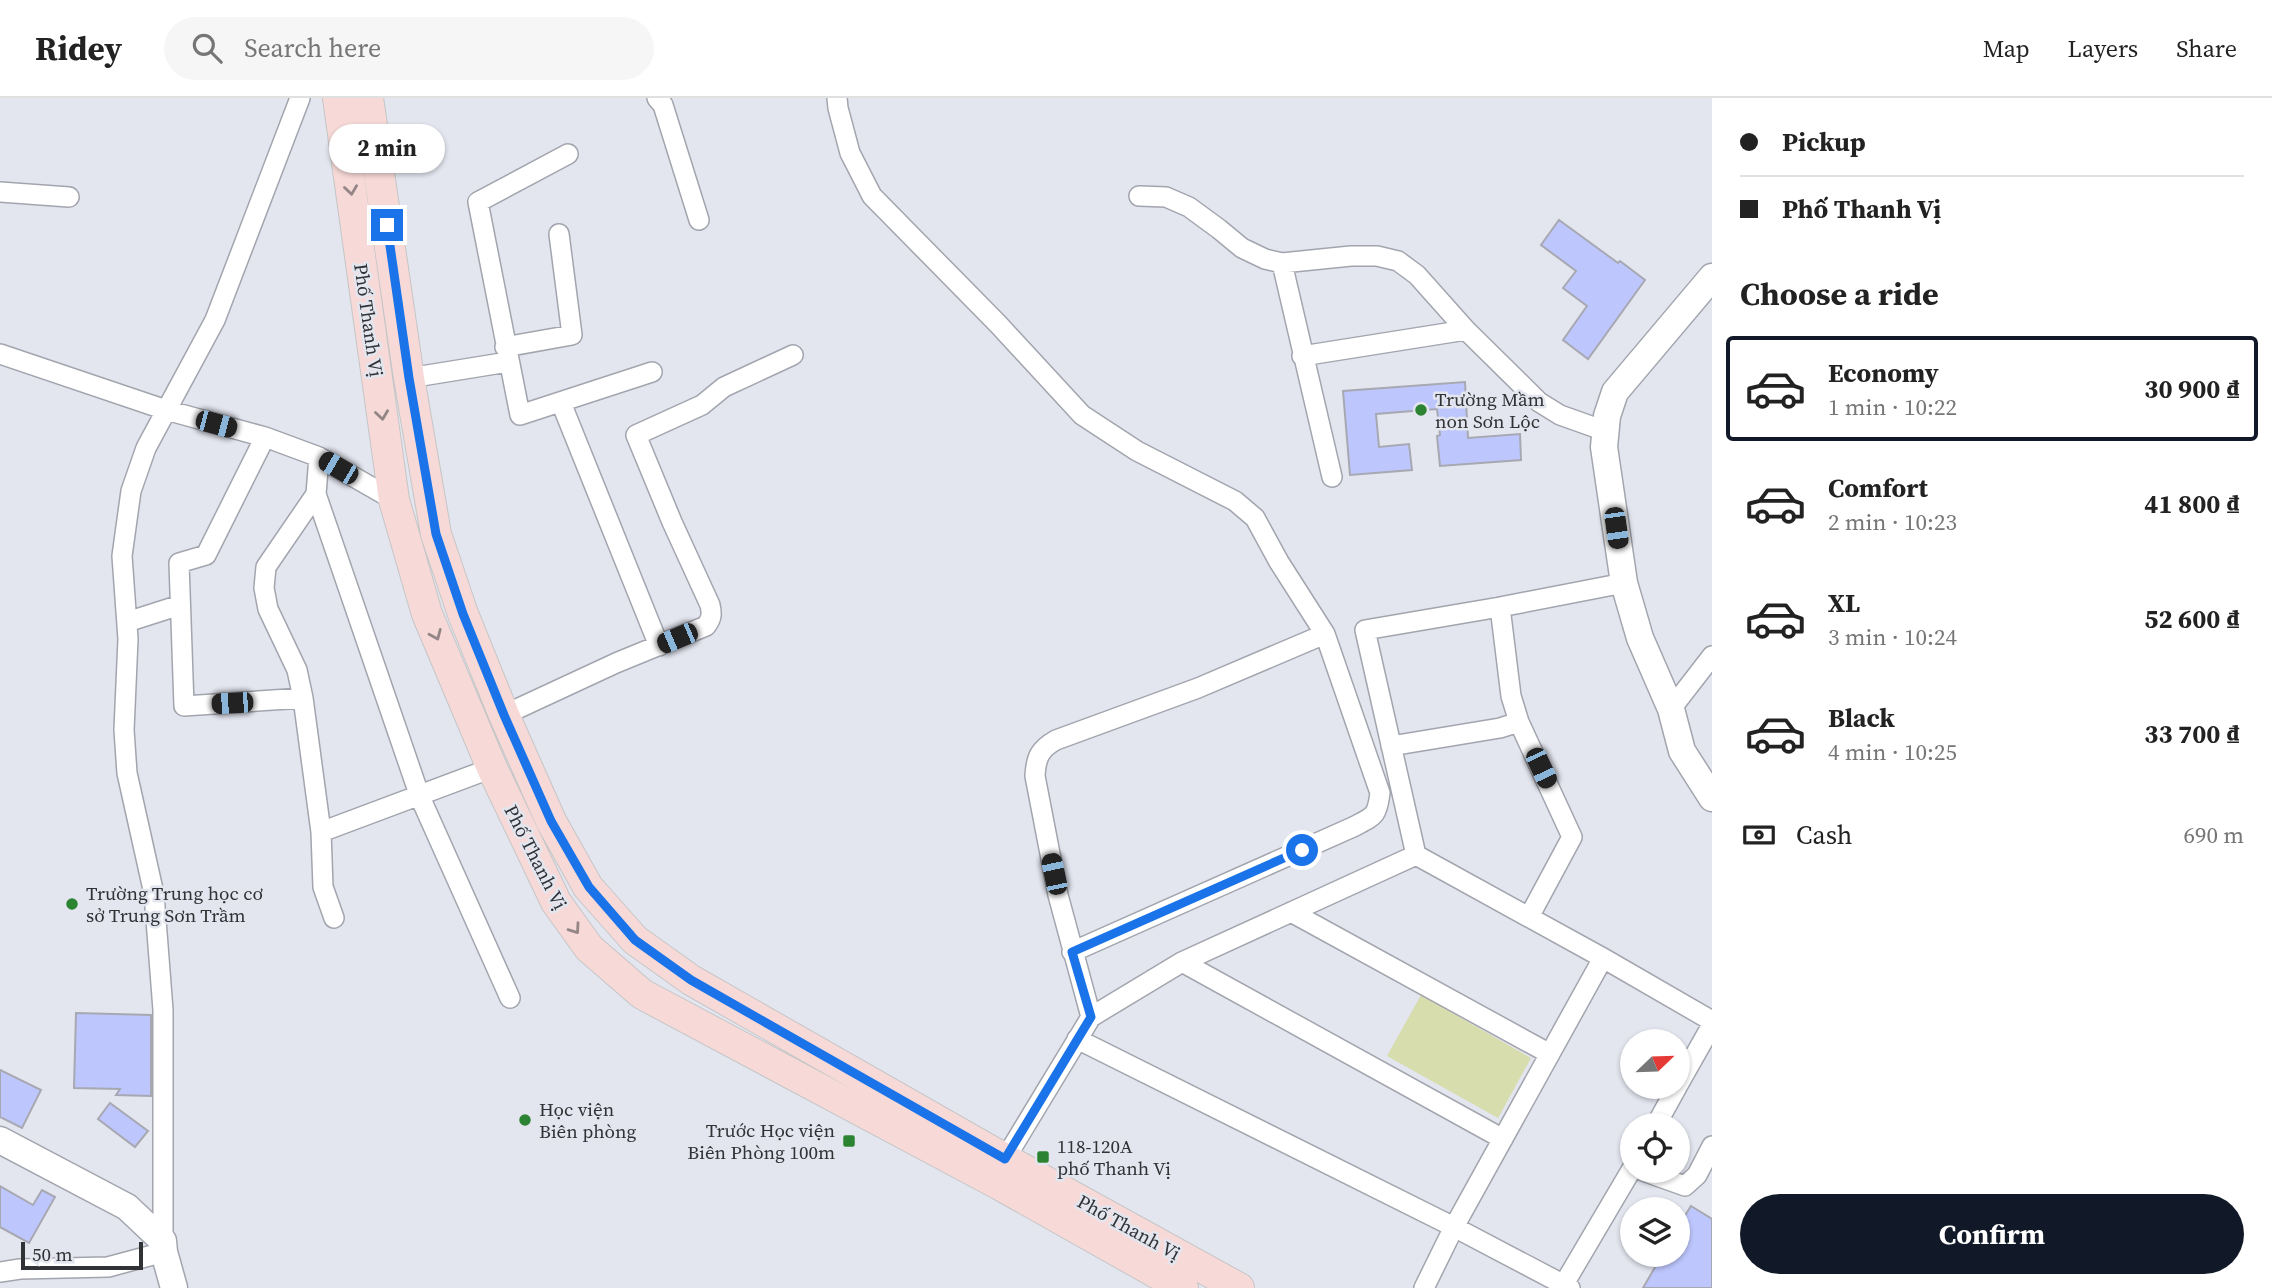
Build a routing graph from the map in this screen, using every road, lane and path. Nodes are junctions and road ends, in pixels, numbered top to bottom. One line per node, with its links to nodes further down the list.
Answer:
1 (300, 98): 21 (street)
2 (338, 98): 28 (main road, Phố Thanh Vị, one-way to 28)
3 (368, 98): 20 (main road, Phố Thanh Vị)
4 (657, 98): 10 (street)
5 (837, 98): 33 (street)
6 (568, 155): 16 (street)
7 (0, 192): 9 (street)
8 (1139, 196): 12 (street)
9 (69, 197)
10 (699, 220)
11 (559, 234): 16 (street)
12 (1282, 263): 14 (street); 18 (street)
13 (1712, 277): 23 (street)
14 (1466, 330): 18 (street); 23 (street)
15 (0, 354): 21 (street)
16 (507, 355): 19 (street); 20 (street)
17 (793, 355): 34 (street)
18 (1302, 356): 26 (street)
19 (652, 372)
20 (409, 378): 38 (main road, Phố Thanh Vị)
21 (166, 410): 24 (street); 32 (street)
22 (564, 410): 34 (street)
23 (1605, 431): 29 (street)
24 (265, 437): 25 (street); 30 (street)
25 (319, 457): 27 (street); 28 (street)
26 (1332, 477)
27 (316, 494): 36 (street); 42 (street)
28 (394, 500): 41 (main road, Phố Thanh Vị, one-way to 41)
29 (1624, 583): 31 (street); 37 (street)
30 (180, 605): 32 (street); 36 (street)
31 (1500, 607): 39 (street); 40 (street)
32 (127, 622): 65 (street)
33 (1325, 634): 49 (street); 49 (street)
34 (659, 646): 38 (street)
35 (1712, 656): 37 (street)
36 (303, 698): 44 (street)
37 (1671, 709): 43 (street)
38 (504, 715): 61 (main road, Phố Thanh Vị)
39 (1519, 722): 40 (street); 47 (street)
40 (1391, 746): 45 (street)
41 (492, 768): 42 (street); 61 (main road, Phố Thanh Vị, one-way to 61)
42 (420, 797): 44 (street); 52 (street)
43 (1712, 798)
44 (321, 832): 48 (street)
45 (1416, 855): 46 (street); 47 (street)
46 (1291, 912): 51 (street); 56 (street)
47 (1529, 917): 50 (street)
48 (334, 918)
49 (1072, 952): 53 (street)
50 (1603, 958): 54 (street); 56 (street)
51 (1182, 962): 53 (street); 58 (street)
52 (510, 998)
53 (1091, 1017): 55 (street)
54 (1712, 1023): 57 (street)
55 (1077, 1039): 61 (street); 64 (street)
56 (1550, 1054): 58 (street)
57 (1690, 1064)
58 (1503, 1139): 64 (street)
59 (0, 1140): 65 (street)
60 (1712, 1146): 62 (street)
61 (1002, 1172): 69 (main road, Phố Thanh Vị); 70 (main road, Phố Thanh Vị)
62 (1690, 1181)
63 (1624, 1183): 67 (street)
64 (1454, 1227): 67 (street); 71 (street)
65 (164, 1247): 66 (street); 68 (street)
66 (0, 1272)
67 (1567, 1286)
68 (174, 1288)
69 (1183, 1288)
70 (1239, 1288)
71 (1423, 1288)

